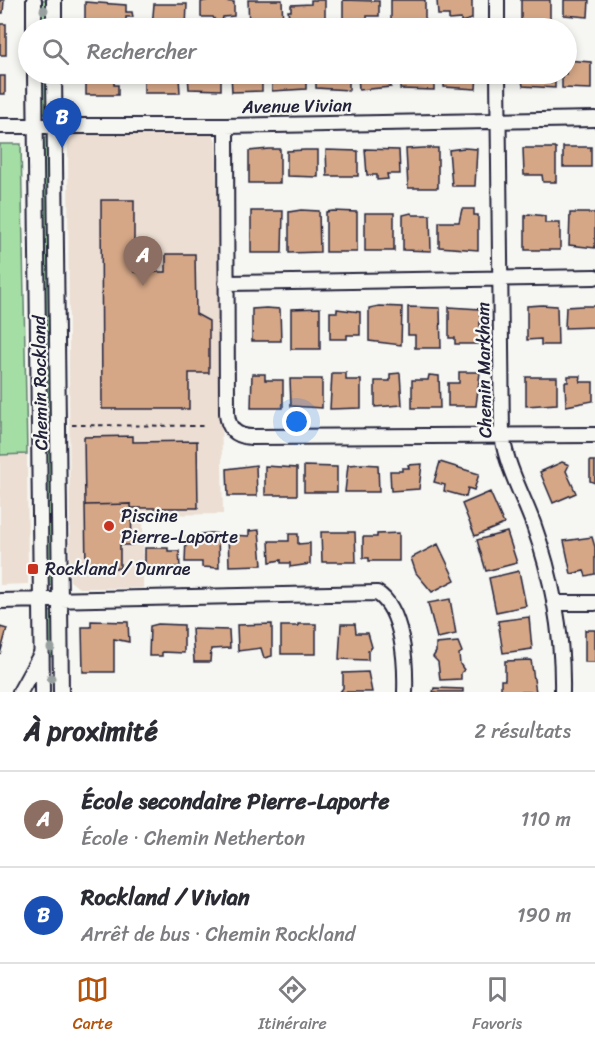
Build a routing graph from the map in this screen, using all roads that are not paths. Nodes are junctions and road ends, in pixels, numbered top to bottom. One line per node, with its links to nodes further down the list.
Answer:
1 (34, 0): 4 (street)
2 (54, 0): 5 (street)
3 (497, 0): 6 (street)
4 (34, 18)
5 (54, 18)
6 (497, 18)
7 (35, 84): 12 (street, Chemin Rockland)
8 (54, 84): 13 (street, Chemin Rockland)
9 (498, 84): 11 (street, Chemin Markham)
10 (595, 119): 11 (street, Avenue Vivian)
11 (499, 120): 15 (street, Avenue Vivian); 17 (street, Chemin Markham)
12 (36, 125): 13 (street, Avenue Vivian); 14 (street, Avenue Vivian); 21 (street, Chemin Rockland)
13 (55, 125): 15 (street, Avenue Vivian); 22 (street, Chemin Rockland)
14 (0, 126)
15 (226, 126): 18 (street)
16 (595, 277): 17 (street)
17 (500, 278): 18 (street); 20 (street, Chemin Markham)
18 (226, 283): 20 (street)
19 (595, 435): 20 (street)
20 (502, 436): 24 (street, Chemin Markham)
21 (41, 600): 22 (street); 23 (street); 26 (street, Chemin Rockland)
22 (60, 600): 29 (street, Chemin Rockland); 30 (street)
23 (0, 601)
24 (554, 603): 25 (street); 31 (street, Chemin Markham)
25 (595, 603)
26 (42, 652): 27 (street); 28 (street, Chemin Rockland)
27 (21, 692)
28 (42, 692)
29 (61, 692)
30 (405, 692)
31 (562, 692)

